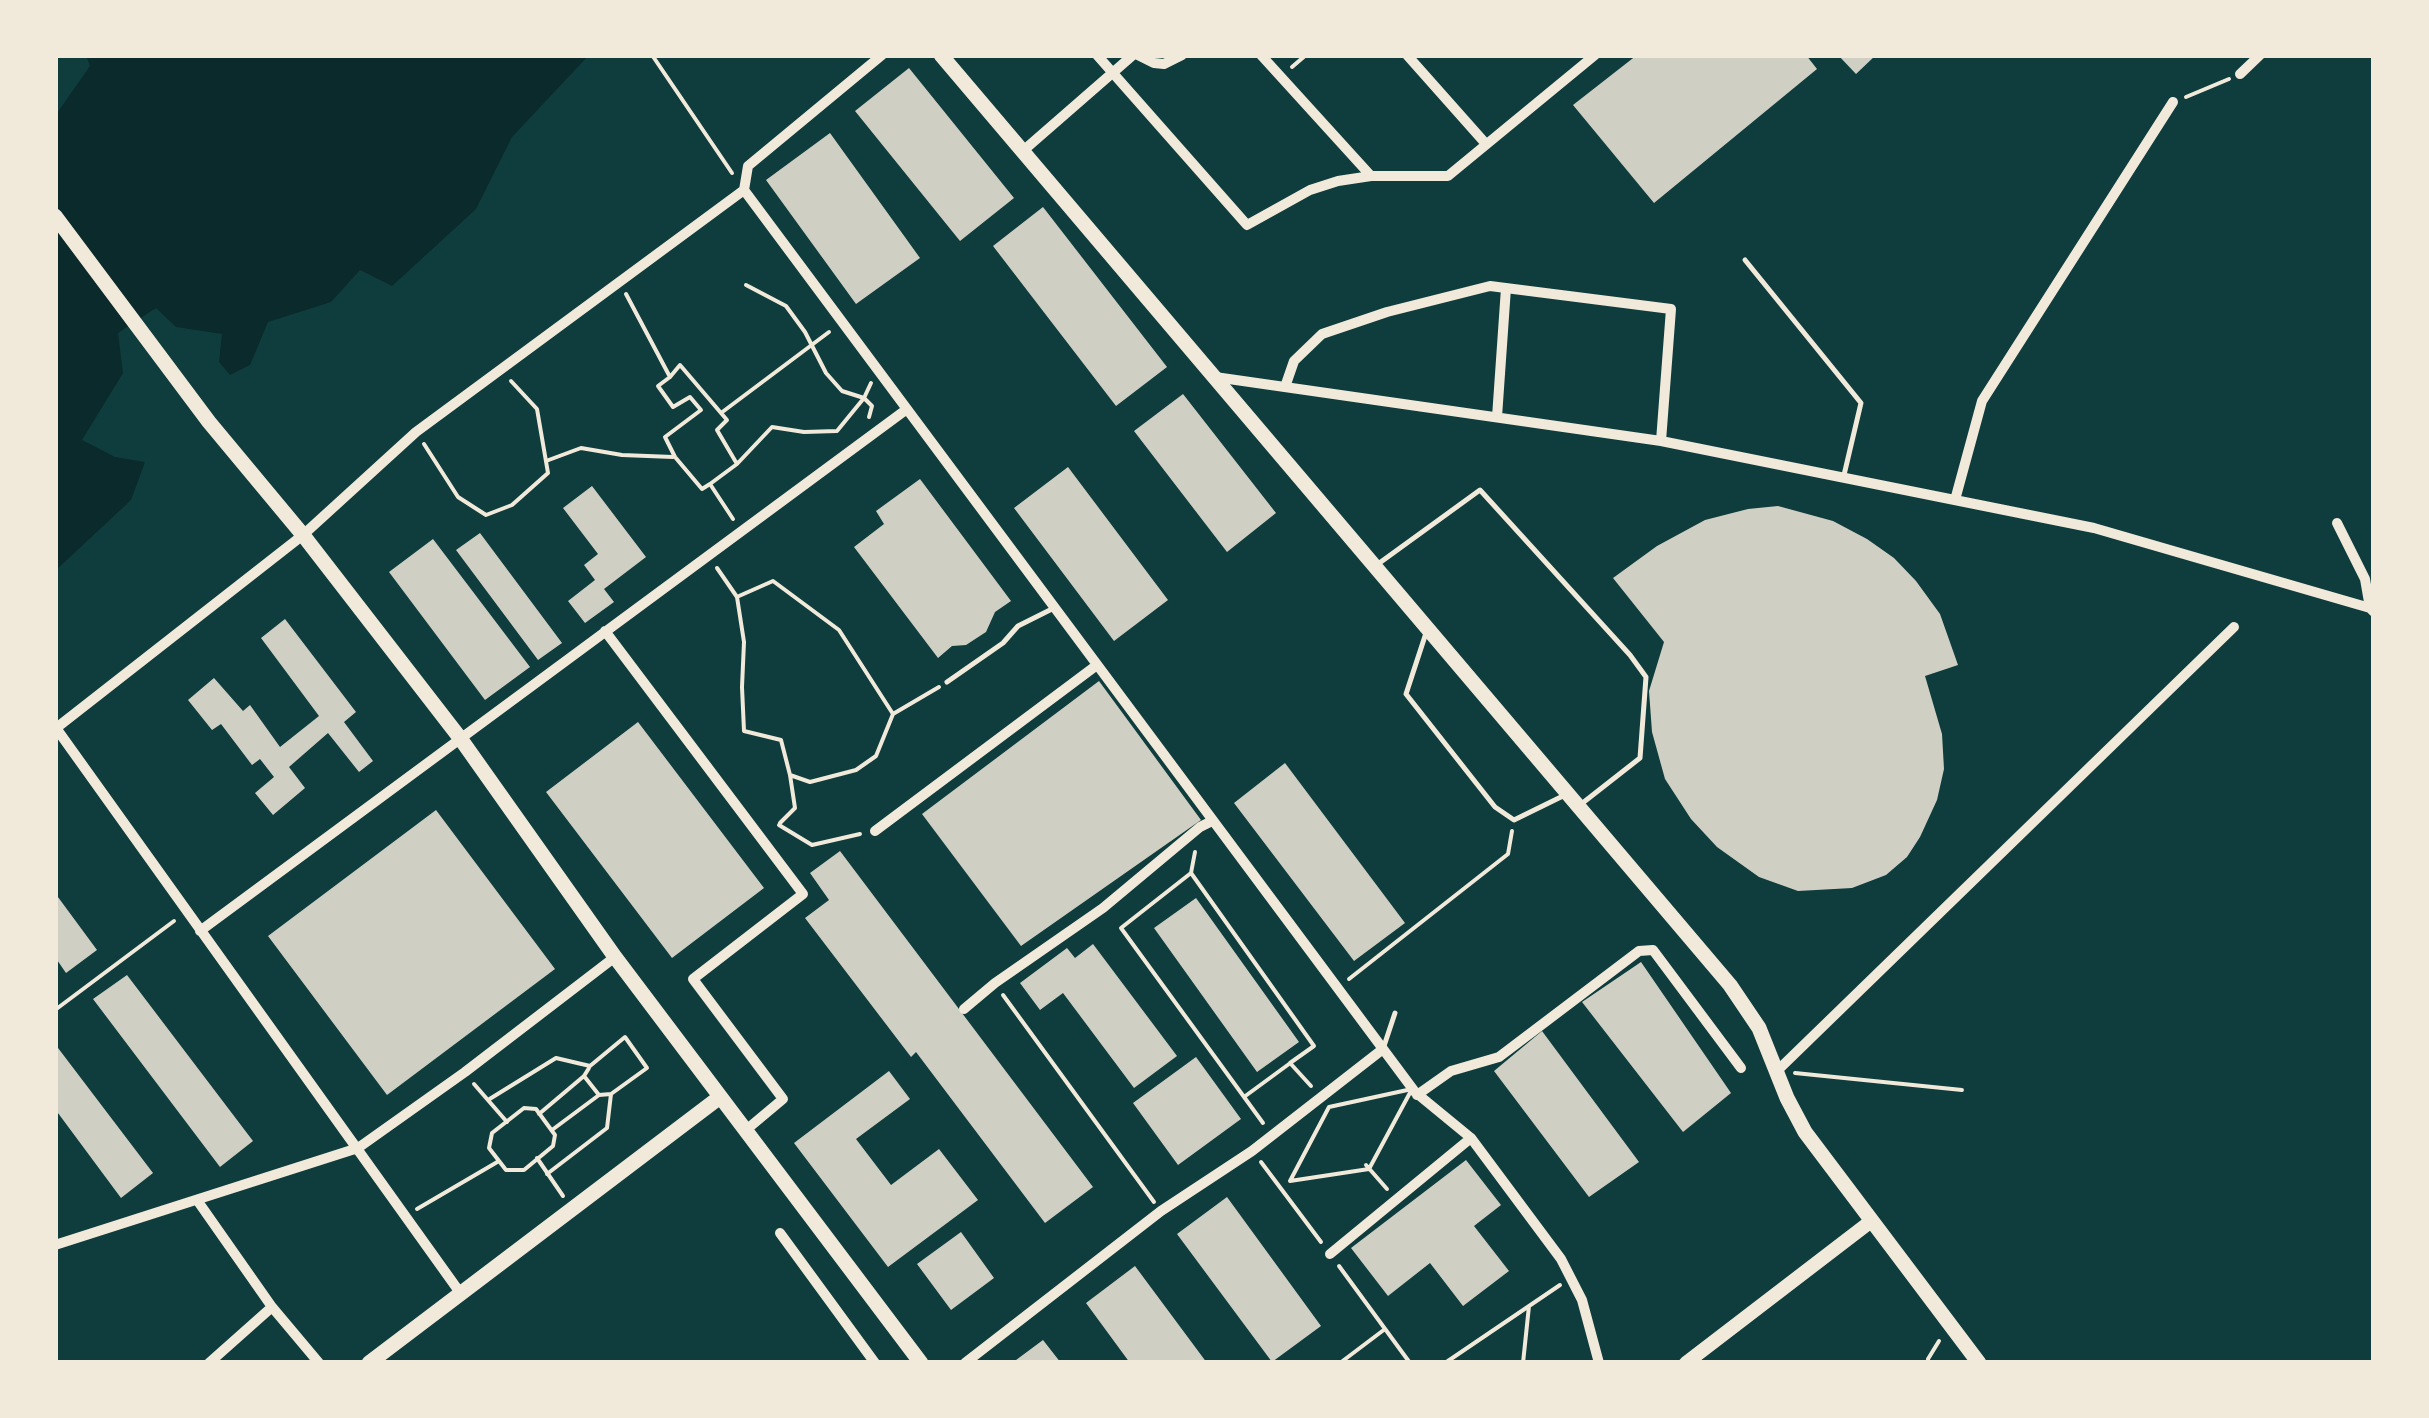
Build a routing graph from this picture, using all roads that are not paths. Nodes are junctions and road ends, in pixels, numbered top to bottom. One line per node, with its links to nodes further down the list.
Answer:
1 (882, 55): 16 (street)
2 (940, 55): 14 (main road)
3 (1097, 55): 10 (street)
4 (1136, 55): 5 (street); 10 (street)
5 (1182, 55)
6 (1262, 55): 15 (street)
7 (1407, 55): 13 (street)
8 (1595, 55): 13 (street)
9 (2260, 55): 11 (street)
10 (1113, 73): 14 (street); 15 (street)
11 (2240, 74)
12 (2173, 102): 26 (street)
13 (1486, 144): 15 (street)
14 (1024, 150): 20 (main road)
15 (1371, 176)
16 (744, 190): 22 (street); 28 (street)
17 (55, 216): 28 (main road)
18 (1745, 260): 25 (lane)
19 (1506, 288): 21 (street); 23 (street); 24 (street)
20 (1215, 377): 21 (street); 29 (main road)
21 (1285, 387): 23 (street)
22 (907, 410): 30 (street); 34 (street)
23 (1498, 417): 24 (street)
24 (1661, 441): 25 (street)
25 (1844, 478): 26 (street)
26 (1954, 500): 31 (street)
27 (2336, 523): 31 (street)
28 (304, 534): 37 (street); 38 (main road)
29 (1375, 566): 33 (main road); 39 (lane)
30 (1054, 608): 35 (street); 36 (lane)
31 (2372, 610)
32 (2234, 627): 48 (street)
33 (1427, 628): 39 (main road); 39 (lane)
34 (605, 631): 38 (street); 51 (street)
35 (1096, 665): 40 (street); 41 (street)
36 (947, 682)
37 (56, 728): 42 (street)
38 (460, 738): 42 (street); 43 (main road)
39 (1573, 800): 48 (main road)
40 (1212, 821): 44 (street); 46 (street)
41 (875, 831)
42 (200, 931): 53 (street)
43 (615, 957): 50 (main road); 53 (street)
44 (964, 1009)
45 (1394, 1013): 46 (lane)
46 (1384, 1049): 49 (street); 66 (street)
47 (1740, 1068): 49 (street)
48 (1776, 1072): 55 (main road)
49 (1414, 1092): 52 (street)
50 (720, 1097): 51 (main road); 59 (main road)
51 (746, 1130): 65 (main road)
52 (1471, 1138): 58 (street); 67 (street)
53 (358, 1148): 54 (street); 59 (street)
54 (197, 1200): 57 (street); 60 (street)
55 (1870, 1222): 68 (street); 69 (main road)
56 (780, 1233): 64 (street)
57 (55, 1244)
58 (1330, 1254)
59 (461, 1294): 63 (main road)
60 (272, 1307): 61 (street); 62 (street)
61 (209, 1363)
62 (319, 1363)
63 (368, 1363)
64 (876, 1363)
65 (921, 1363)
66 (965, 1363)
67 (1599, 1363)
68 (1686, 1363)
69 (1979, 1363)

